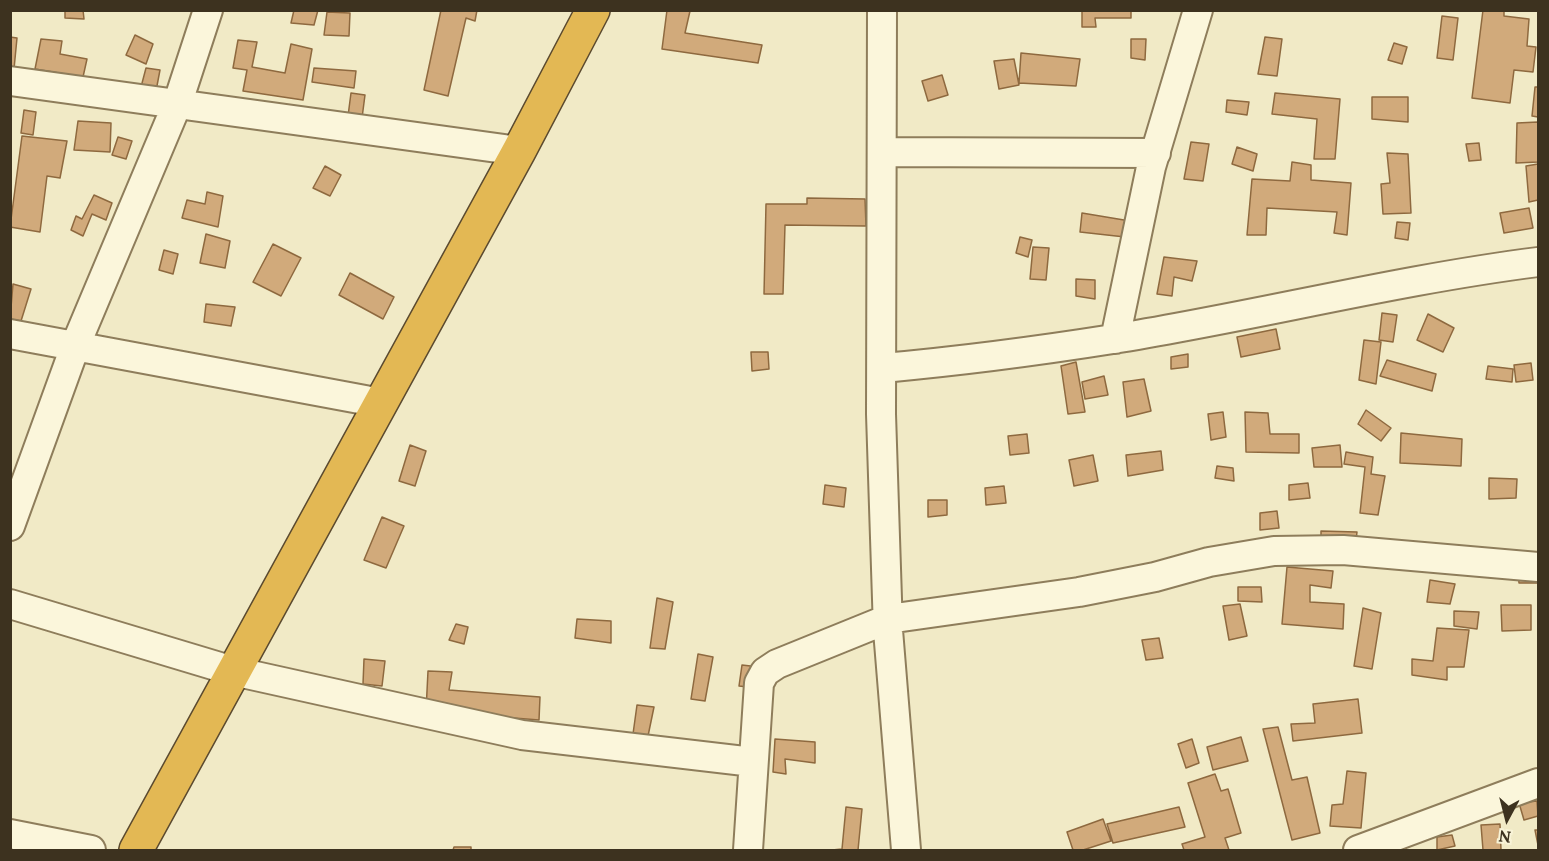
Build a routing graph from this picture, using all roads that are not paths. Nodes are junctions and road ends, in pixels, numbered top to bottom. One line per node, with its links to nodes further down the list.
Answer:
1 (208, 10): 6 (street)
2 (593, 10): 7 (highway)
3 (882, 10): 8 (street)
4 (1198, 10): 9 (street)
5 (10, 81): 6 (street)
6 (178, 102): 7 (street); 13 (street)
7 (519, 151): 15 (highway)
8 (882, 152): 9 (street); 14 (street)
9 (1155, 153): 12 (street)
10 (1539, 262): 12 (street)
11 (10, 334): 13 (street)
12 (1114, 339): 14 (street)
13 (76, 344): 15 (street); 16 (street)
14 (883, 368): 19 (street)
15 (381, 403): 20 (highway)
16 (10, 526)
17 (1539, 567): 19 (street)
18 (10, 604): 20 (street)
19 (888, 619): 21 (street); 27 (street)
20 (233, 671): 21 (street); 25 (highway)
21 (753, 762): 26 (street)
22 (1539, 783): 28 (street)
23 (10, 834): 24 (street)
24 (91, 850)
25 (136, 850)
26 (748, 850)
27 (906, 850)
28 (1358, 850)

